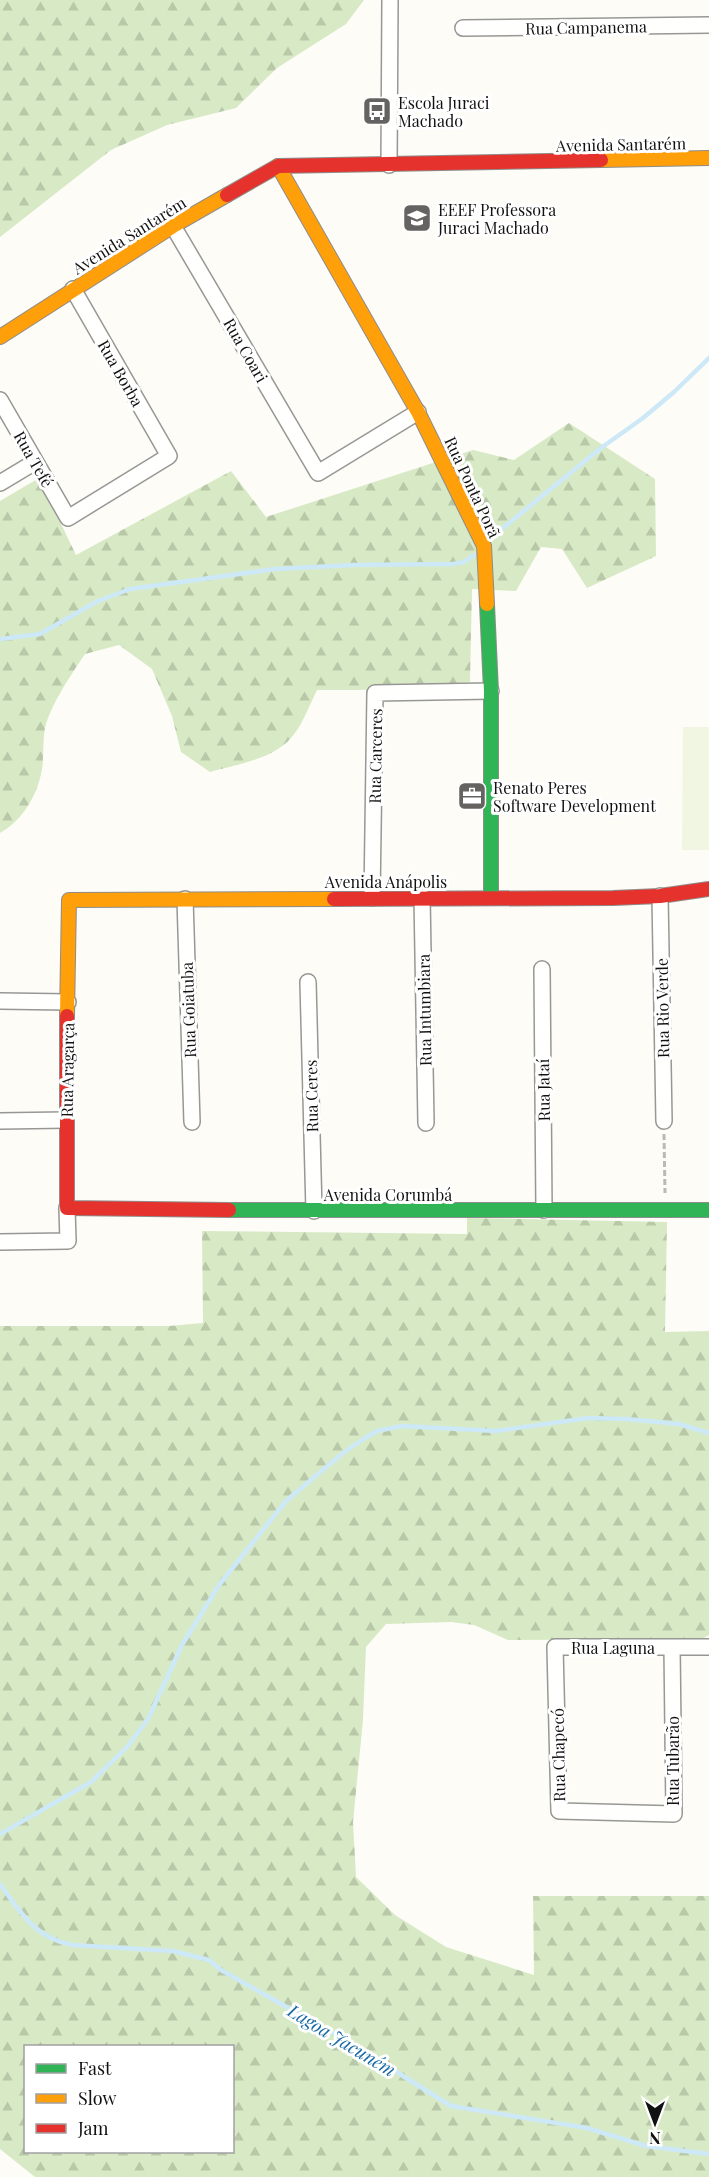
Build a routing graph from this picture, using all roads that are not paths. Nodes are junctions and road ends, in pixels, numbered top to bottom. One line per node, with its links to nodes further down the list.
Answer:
1 (390, 0): 5 (street)
2 (709, 25): 3 (street, Rua Campanema)
3 (463, 28)
4 (709, 158): 5 (street, Avenida Santarém)
5 (389, 165): 6 (street, Avenida Santarém)
6 (278, 166): 7 (street, Avenida Santarém); 11 (street, Rua Ponta Porã)
7 (173, 226): 8 (street, Avenida Santarém); 11 (street, Rua Coari)
8 (73, 290): 9 (street, Avenida Santarém); 14 (street, Rua Borba)
9 (0, 337)
10 (0, 400): 12 (street, Rua Tefé)
11 (418, 412): 15 (street, Rua Ponta Porã)
12 (35, 462): 13 (street); 14 (street, Rua Tefé)
13 (0, 483)
14 (68, 518)
15 (491, 691): 19 (street, Rua Ponta Porã); 20 (street, Rua Carceres)
16 (707, 891): 17 (street, Avenida Anápolis)
17 (660, 896): 19 (street, Avenida Anápolis); 29 (street, Rua Rio Verde)
18 (422, 897): 19 (street, Avenida Anápolis); 20 (street, Avenida Anápolis); 31 (street, Rua Intumbiara)
19 (491, 897)
20 (372, 898): 21 (street, Avenida Anápolis)
21 (185, 899): 22 (street, Avenida Anápolis); 30 (street, Rua Goiatuba)
22 (69, 900): 26 (street, Rua Aragarça)
23 (542, 969): 33 (street, Rua Jataí)
24 (308, 982): 35 (street, Rua Ceres)
25 (0, 1001): 26 (street)
26 (68, 1002): 27 (street, Rua Aragarça)
27 (66, 1120): 28 (street); 32 (street, Rua Aragarça)
28 (0, 1121)
29 (664, 1121)
30 (192, 1122)
31 (426, 1123)
32 (67, 1208): 35 (street, Avenida Corumbá); 36 (street, Rua Aragarça)
33 (544, 1210): 34 (street, Avenida Corumbá); 35 (street, Avenida Corumbá)
34 (709, 1210)
35 (314, 1211)
36 (0, 1242)
37 (555, 1647): 38 (street, Rua Laguna); 40 (street, Rua Chapecó)
38 (672, 1647): 39 (street, Rua Laguna); 40 (street, Rua Tubarão)
39 (709, 1647)
40 (610, 1814)

